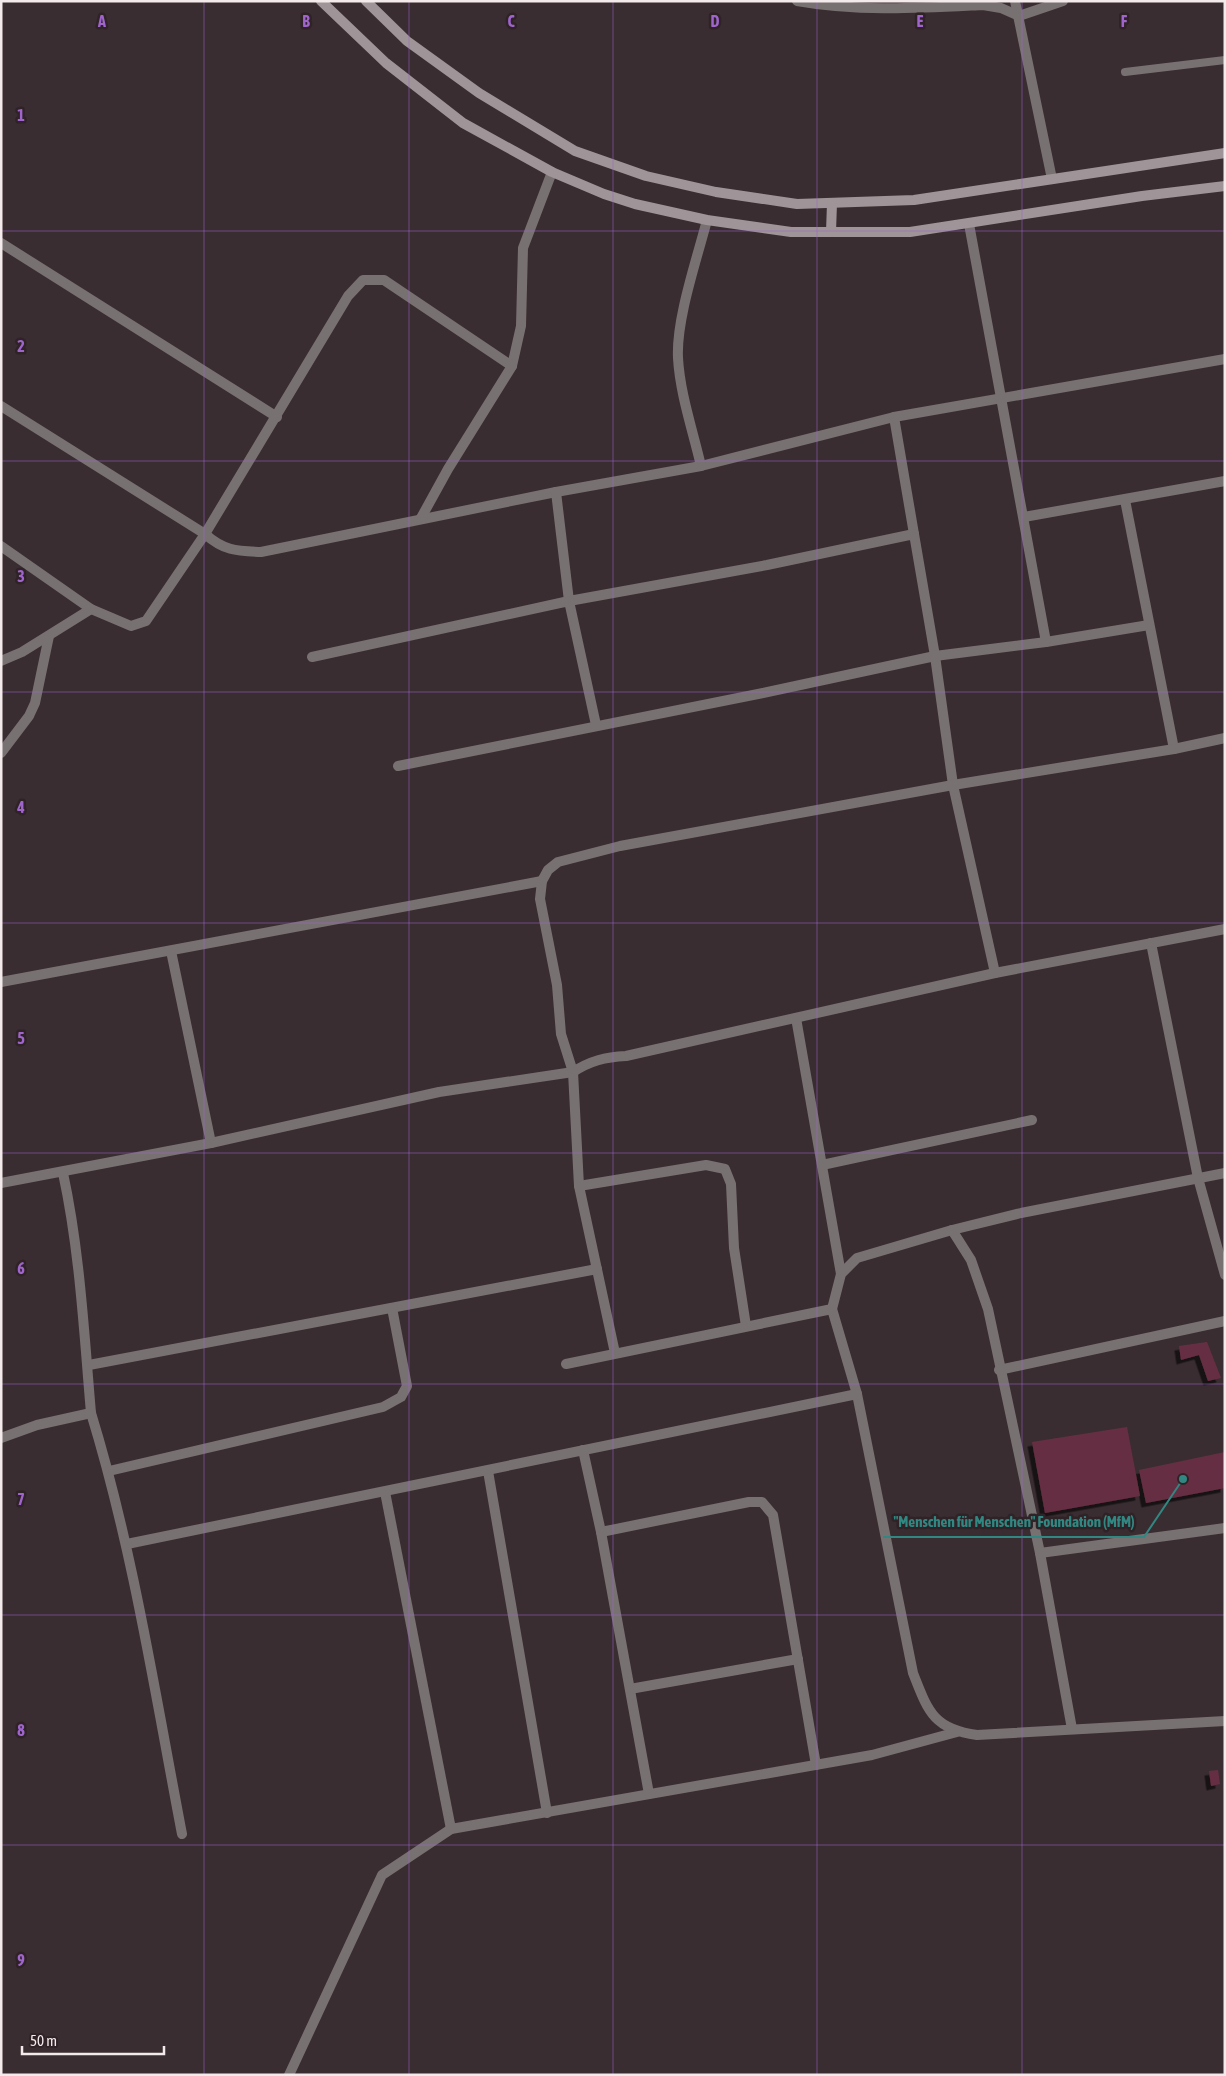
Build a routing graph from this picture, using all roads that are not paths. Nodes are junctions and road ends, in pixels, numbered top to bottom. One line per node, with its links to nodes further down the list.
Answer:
1 (321, 1): 11 (main road)
2 (366, 1): 14 (main road)
3 (797, 1): 6 (street)
4 (1015, 1): 7 (street)
5 (1063, 1): 7 (street)
6 (872, 6): 7 (street)
7 (1019, 16): 12 (street)
8 (1225, 60): 9 (lane)
9 (1125, 72)
10 (1225, 153): 12 (main road)
11 (552, 172): 15 (main road); 20 (street)
12 (1052, 179): 14 (main road)
13 (1225, 186): 16 (main road)
14 (832, 202): 17 (main road)
15 (707, 220): 17 (main road); 25 (street)
16 (970, 224): 17 (main road); 21 (street)
17 (831, 232)
18 (1, 243): 23 (street)
19 (1225, 359): 21 (street)
20 (512, 366): 23 (street); 30 (street)
21 (1000, 398): 24 (street); 29 (street)
22 (1, 406): 31 (street)
23 (277, 417): 31 (street)
24 (894, 417): 25 (street); 32 (street)
25 (701, 466): 27 (street)
26 (1225, 481): 28 (street)
27 (556, 492): 30 (street); 34 (street)
28 (1125, 500): 29 (street); 36 (street)
29 (1024, 516): 38 (street)
30 (421, 518): 31 (street)
31 (205, 534): 35 (street)
32 (914, 534): 34 (street); 39 (street)
33 (1, 546): 35 (street)
34 (569, 600): 40 (street); 42 (street)
35 (91, 609): 37 (street)
36 (1149, 625): 38 (street); 44 (street)
37 (49, 636): 41 (street); 45 (street)
38 (1046, 642): 39 (street)
39 (935, 656): 42 (street); 47 (street)
40 (312, 657)
41 (1, 661)
42 (596, 725): 46 (street)
43 (1225, 738): 44 (street)
44 (1174, 749): 47 (street)
45 (1, 753)
46 (398, 766)
47 (952, 785): 48 (street); 52 (street)
48 (542, 881): 51 (street); 55 (street)
49 (1225, 929): 50 (street)
50 (1151, 943): 52 (street); 61 (street)
51 (171, 951): 53 (street); 57 (street)
52 (995, 973): 54 (street)
53 (1, 982)
54 (796, 1018): 55 (street); 58 (street)
55 (573, 1072): 57 (street); 63 (street)
56 (1032, 1120): 58 (street)
57 (211, 1143): 59 (street)
58 (822, 1165): 66 (street)
59 (63, 1173): 62 (street); 74 (street)
60 (1225, 1174): 61 (street)
61 (1198, 1178): 64 (street); 67 (street)
62 (1, 1183)
63 (579, 1186): 65 (street); 71 (street)
64 (952, 1230): 66 (street); 75 (street)
65 (597, 1269): 68 (street); 72 (street)
66 (841, 1274): 69 (street)
67 (1225, 1275)
68 (392, 1308): 74 (street); 81 (street)
69 (832, 1309): 71 (street); 76 (street)
70 (1225, 1321): 75 (street)
71 (746, 1326): 72 (street)
72 (615, 1353): 73 (street)
73 (566, 1364)
74 (89, 1365): 77 (street)
75 (1000, 1370): 86 (street)
76 (857, 1394): 79 (street); 91 (street)
77 (91, 1413): 78 (street); 81 (street)
78 (1, 1438)
79 (583, 1450): 80 (street); 84 (street)
80 (488, 1470): 82 (street); 94 (street)
81 (109, 1471): 85 (street)
82 (385, 1492): 85 (street); 95 (street)
83 (1225, 1528): 86 (street)
84 (601, 1532): 87 (street); 88 (street)
85 (127, 1544): 96 (street)
86 (1040, 1553): 90 (street)
87 (798, 1659): 88 (street); 92 (street)
88 (630, 1689): 93 (street)
89 (1225, 1721): 90 (street)
90 (1072, 1730): 91 (street)
91 (957, 1732): 92 (street)
92 (816, 1765): 93 (street)
93 (649, 1794): 94 (street)
94 (547, 1813): 95 (street)
95 (450, 1829): 97 (street)
96 (182, 1834)
97 (289, 2075)

